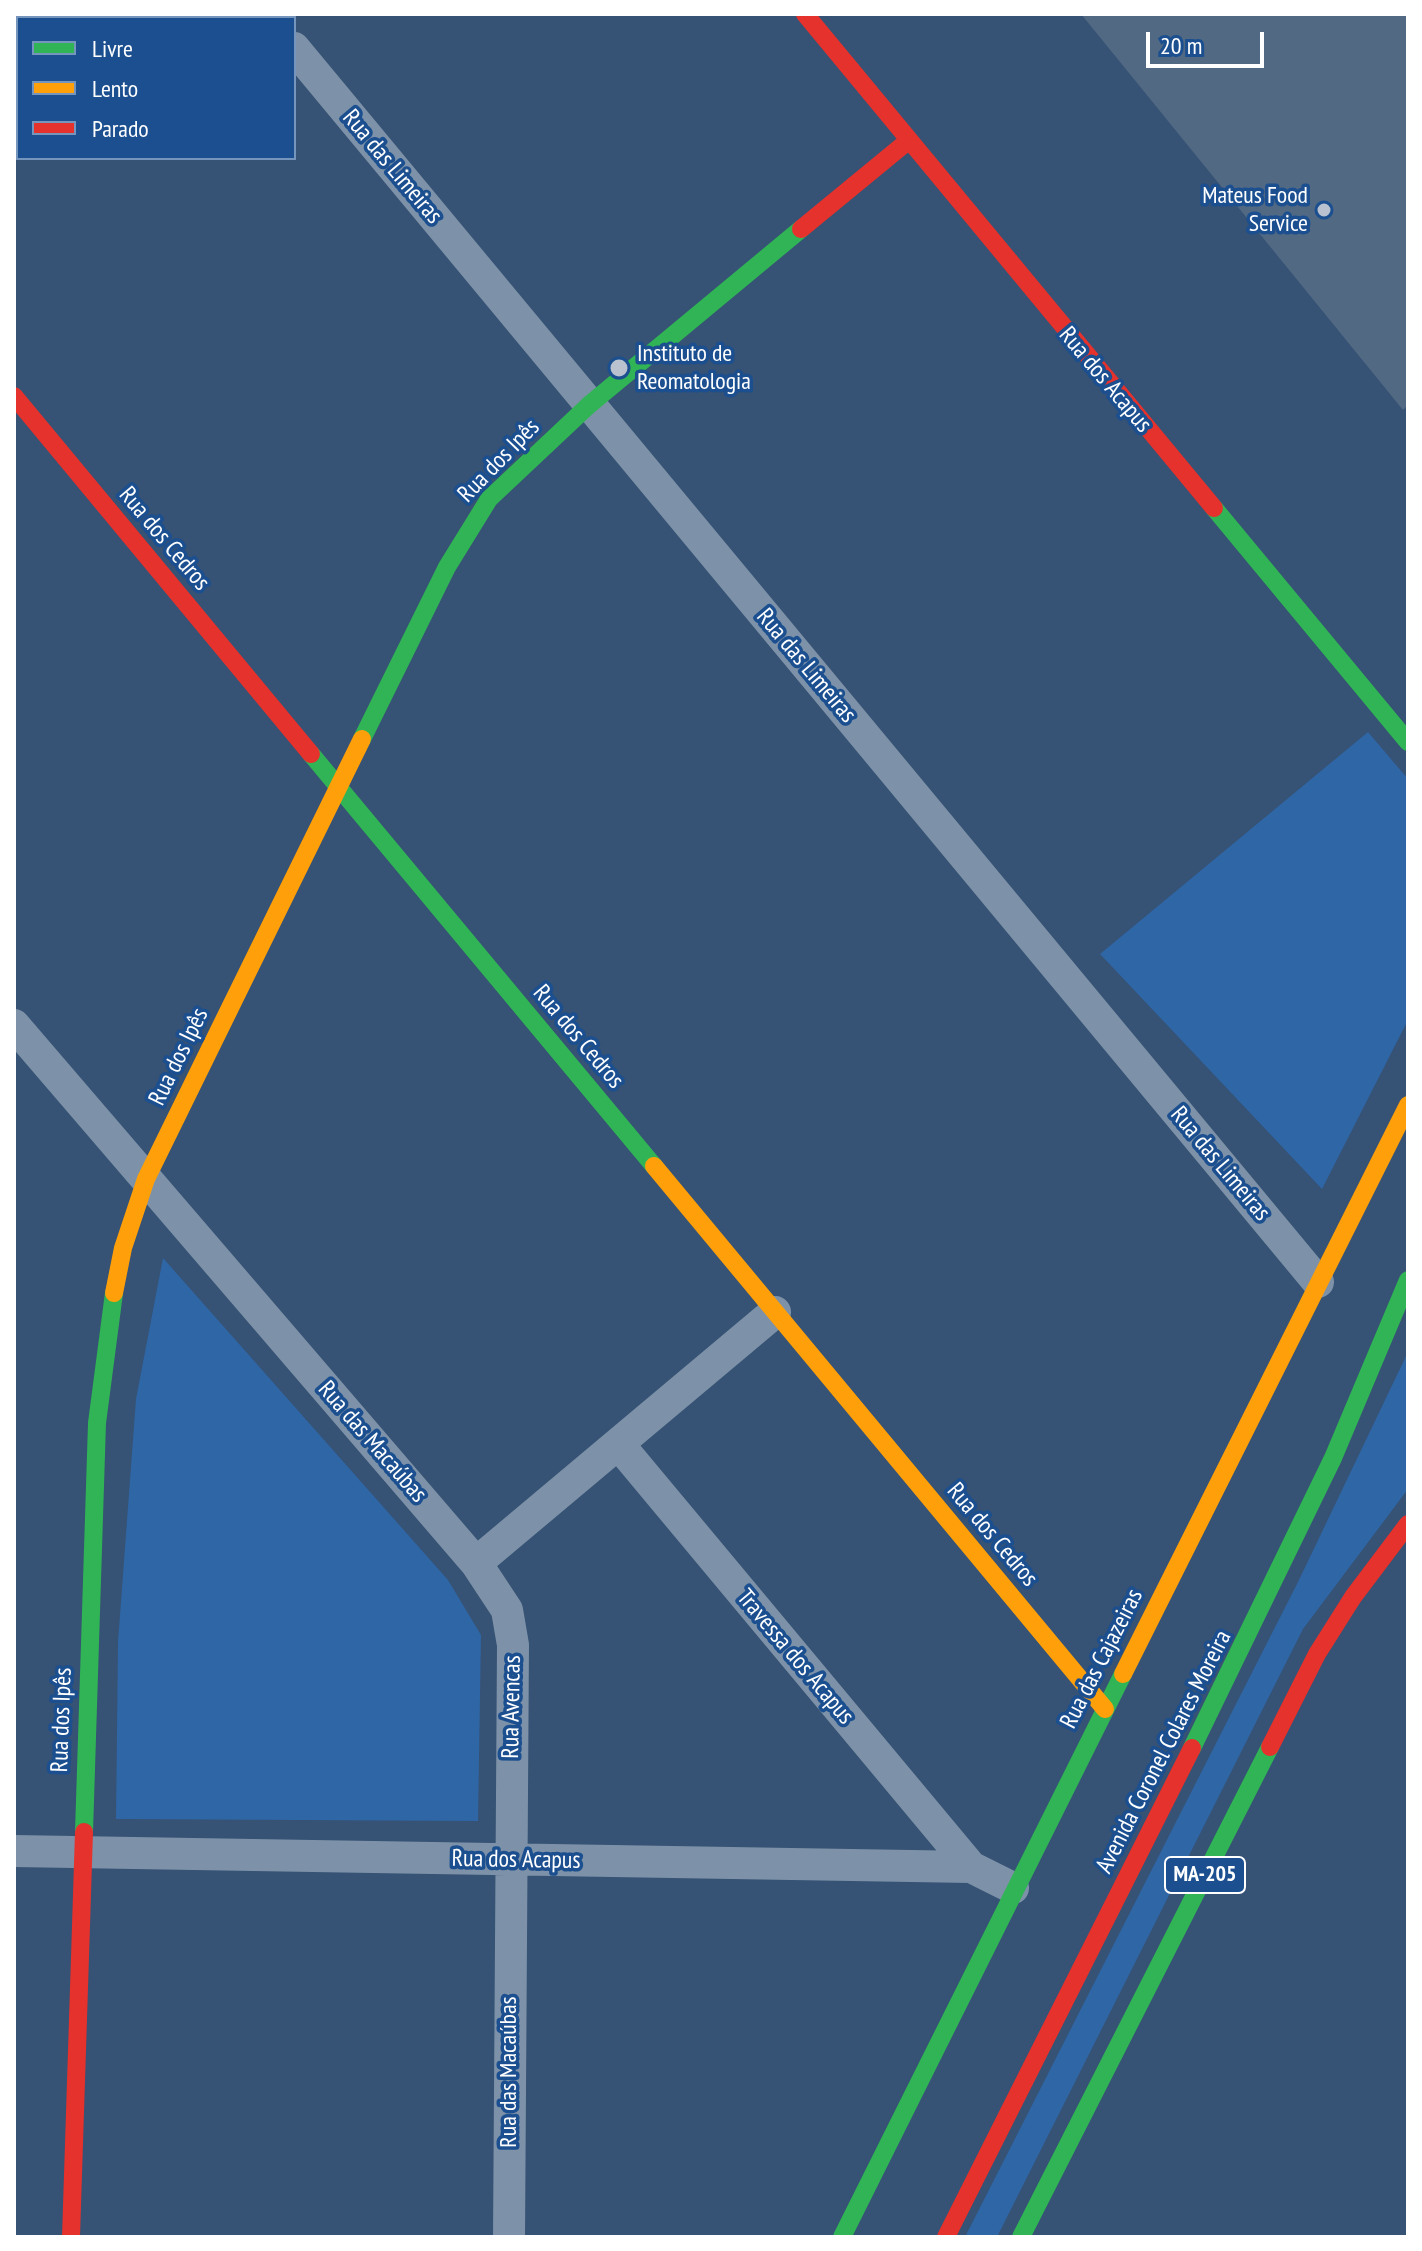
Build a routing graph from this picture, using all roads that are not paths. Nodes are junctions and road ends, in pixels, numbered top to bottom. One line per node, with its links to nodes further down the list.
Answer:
1 (805, 14): 3 (street, Rua dos Acapus)
2 (296, 50): 5 (street, Rua das Limeiras)
3 (908, 141): 5 (street, Rua dos Ipês); 6 (street, Rua dos Acapus)
4 (14, 396): 7 (street, Rua dos Cedros)
5 (589, 405): 7 (street, Rua dos Ipês); 12 (street, Rua das Limeiras)
6 (1408, 742)
7 (338, 786): 10 (street, Rua dos Ipês); 13 (street, Rua dos Cedros)
8 (14, 1025): 10 (street, Rua das Macaúbas)
9 (1408, 1105): 12 (street, Rua das Cajazeiras)
10 (146, 1179): 16 (street, Rua das Macaúbas); 19 (street, Rua dos Ipês)
11 (1408, 1280): 26 (street, Avenida Coronel Colares Moreira)
12 (1318, 1282): 17 (street, Rua das Cajazeiras)
13 (775, 1312): 14 (street); 17 (street, Rua dos Cedros)
14 (620, 1446): 16 (street); 21 (street, Travessa dos Acapus)
15 (1408, 1524): 27 (street, MA-205)
16 (476, 1563): 20 (street, Rua Avencas)
17 (1105, 1709): 22 (street, Rua das Cajazeiras)
18 (14, 1851): 19 (street, Rua dos Acapus)
19 (81, 1852): 20 (street, Rua dos Acapus); 23 (street, Rua dos Ipês)
20 (510, 1860): 21 (street, Rua dos Acapus); 24 (street, Rua das Macaúbas)
21 (971, 1867): 22 (street, Rua dos Acapus)
22 (1013, 1888): 25 (street, Rua das Cajazeiras)
23 (71, 2237)
24 (509, 2237)
25 (842, 2237)
26 (946, 2237)
27 (1021, 2237)

